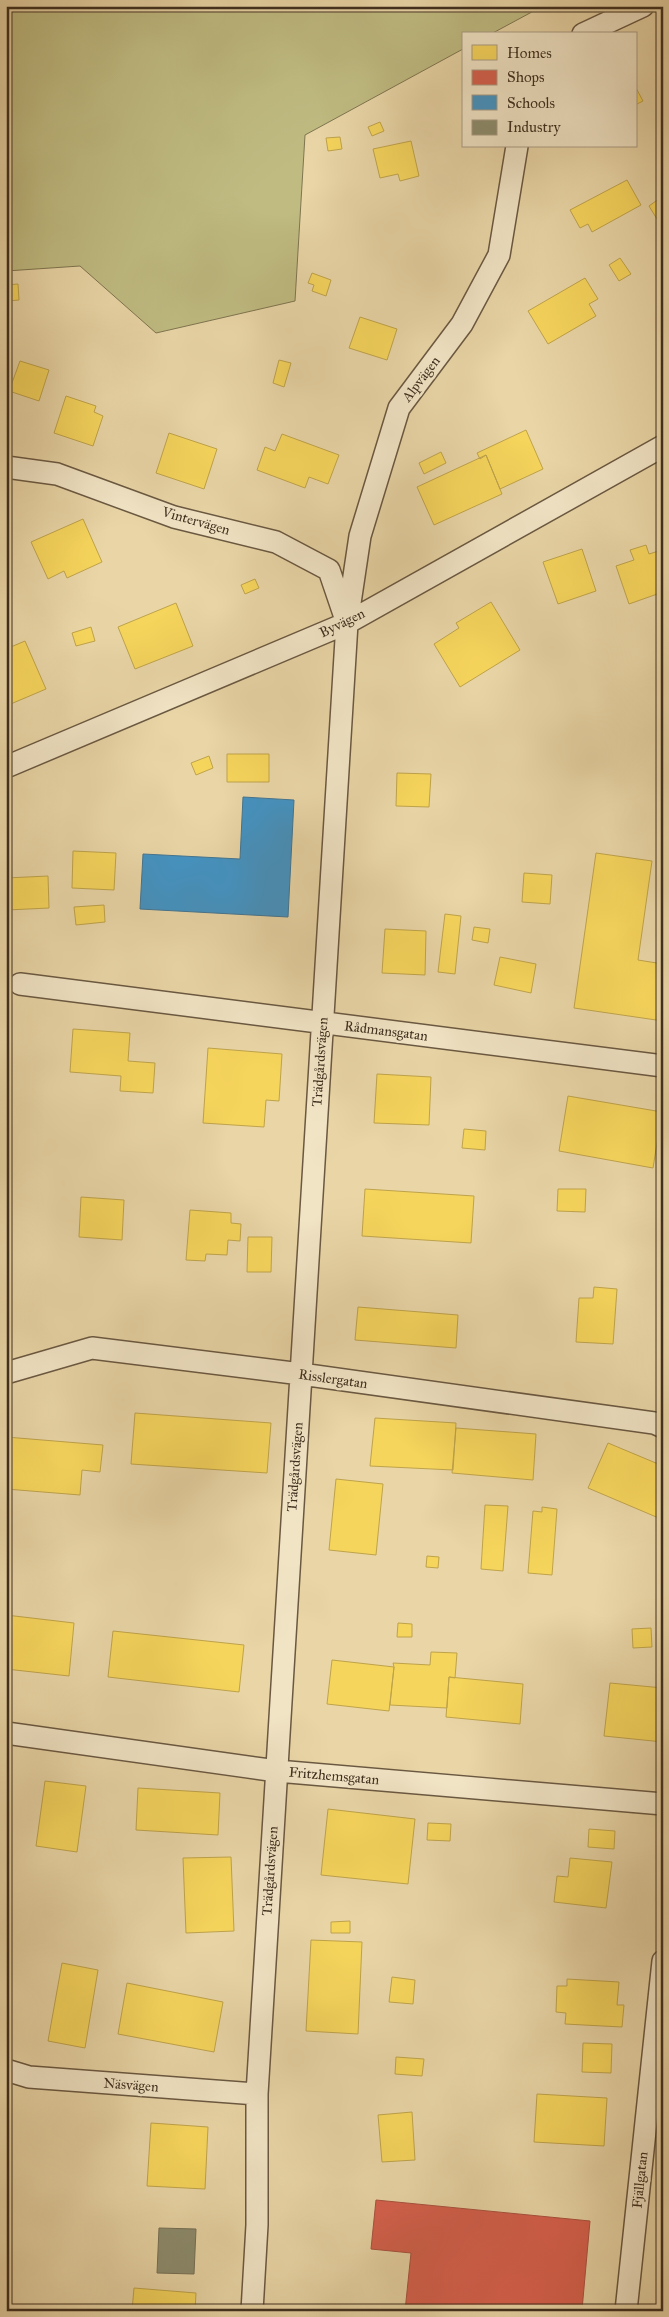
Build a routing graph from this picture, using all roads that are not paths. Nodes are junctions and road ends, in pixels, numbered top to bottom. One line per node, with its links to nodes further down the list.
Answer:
1 (642, 6): 2 (street)
2 (587, 32)
3 (517, 148): 6 (street, Alpvägen)
4 (663, 446): 6 (street, Byvägen)
5 (6, 467): 6 (street, Vintervägen)
6 (347, 622): 7 (street, Byvägen); 9 (street, Trädgårdsvägen)
7 (6, 767)
8 (20, 984): 9 (street, Rådmansgatan)
9 (323, 1022): 10 (street, Rådmansgatan); 12 (street, Trädgårdsvägen)
10 (663, 1066)
11 (6, 1373): 12 (street, Risslergatan)
12 (301, 1374): 13 (street, Risslergatan); 15 (street, Trädgårdsvägen)
13 (663, 1427)
14 (6, 1733): 15 (street, Fritzhemsgatan)
15 (277, 1771): 16 (street, Fritzhemsgatan); 19 (street, Trädgårdsvägen)
16 (663, 1804)
17 (663, 1961): 21 (street, Fjällgatan)
18 (6, 2070): 19 (street, Näsvägen)
19 (257, 2094): 20 (street, Trädgårdsvägen)
20 (252, 2311)
21 (626, 2311)

